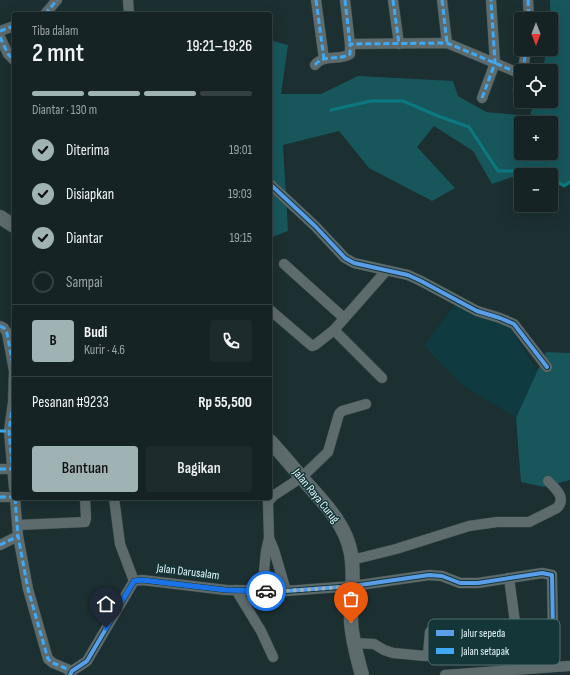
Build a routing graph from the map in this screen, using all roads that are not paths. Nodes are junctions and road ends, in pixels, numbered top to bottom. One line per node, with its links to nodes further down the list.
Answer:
1 (57, 0): 9 (street)
2 (128, 0): 10 (street)
3 (316, 0): 16 (street)
4 (345, 0): 16 (street)
5 (393, 0): 17 (street)
6 (442, 0): 15 (street)
7 (491, 0): 19 (street)
8 (528, 0): 11 (street)
9 (47, 12)
10 (129, 12)
11 (529, 12)
12 (12, 27): 13 (street)
13 (0, 31)
14 (0, 37): 18 (street)
15 (447, 43): 17 (street); 19 (street)
16 (350, 44): 17 (street)
17 (400, 44)
18 (12, 58)
19 (495, 63): 20 (street); 21 (street)
20 (514, 71)
21 (482, 98)
22 (272, 186): 26 (street)
23 (0, 217): 24 (main road)
24 (12, 225)
25 (284, 264): 28 (street)
26 (386, 271): 28 (street); 32 (street)
27 (272, 312): 30 (street)
28 (344, 318): 30 (street)
29 (0, 326): 31 (street)
30 (334, 330): 33 (street)
31 (12, 361)
32 (547, 367)
33 (382, 378)
34 (12, 402): 36 (street)
35 (366, 404): 41 (street)
36 (5, 431): 38 (street)
37 (272, 443): 41 (main road, Jalan Raya Curug)
38 (12, 459)
39 (12, 463): 40 (street)
40 (0, 469)
41 (302, 477): 45 (street); 54 (main road, Jalan Raya Curug)
42 (548, 481): 54 (street)
43 (0, 497): 44 (street)
44 (12, 497)
45 (272, 497)
46 (14, 500): 50 (street)
47 (85, 500): 50 (street)
48 (114, 500): 56 (street)
49 (270, 500): 52 (street)
50 (18, 525): 51 (street)
51 (18, 536): 53 (street); 67 (street)
52 (269, 538): 59 (street); 60 (street)
53 (0, 545)
54 (352, 560): 57 (main road, Jalan Raya Curug)
55 (509, 578): 57 (street, Jalan Darusalam); 61 (street); 62 (street, Jalan Darusalam)
56 (134, 581): 58 (street, Jalan Darusalam); 67 (street)
57 (353, 586): 60 (street, Jalan Darusalam); 63 (main road, Jalan Raya Curug)
58 (236, 590): 59 (street, Jalan Darusalam); 65 (street)
59 (262, 591): 60 (street, Jalan Darusalam)
60 (286, 591)
61 (515, 619)
62 (553, 619)
63 (353, 642): 64 (street); 69 (main road, Jalan Raya Curug)
64 (428, 655)
65 (273, 657)
66 (569, 668): 68 (street)
67 (71, 673)
68 (486, 673): 70 (street)
69 (362, 675)
70 (445, 675)

